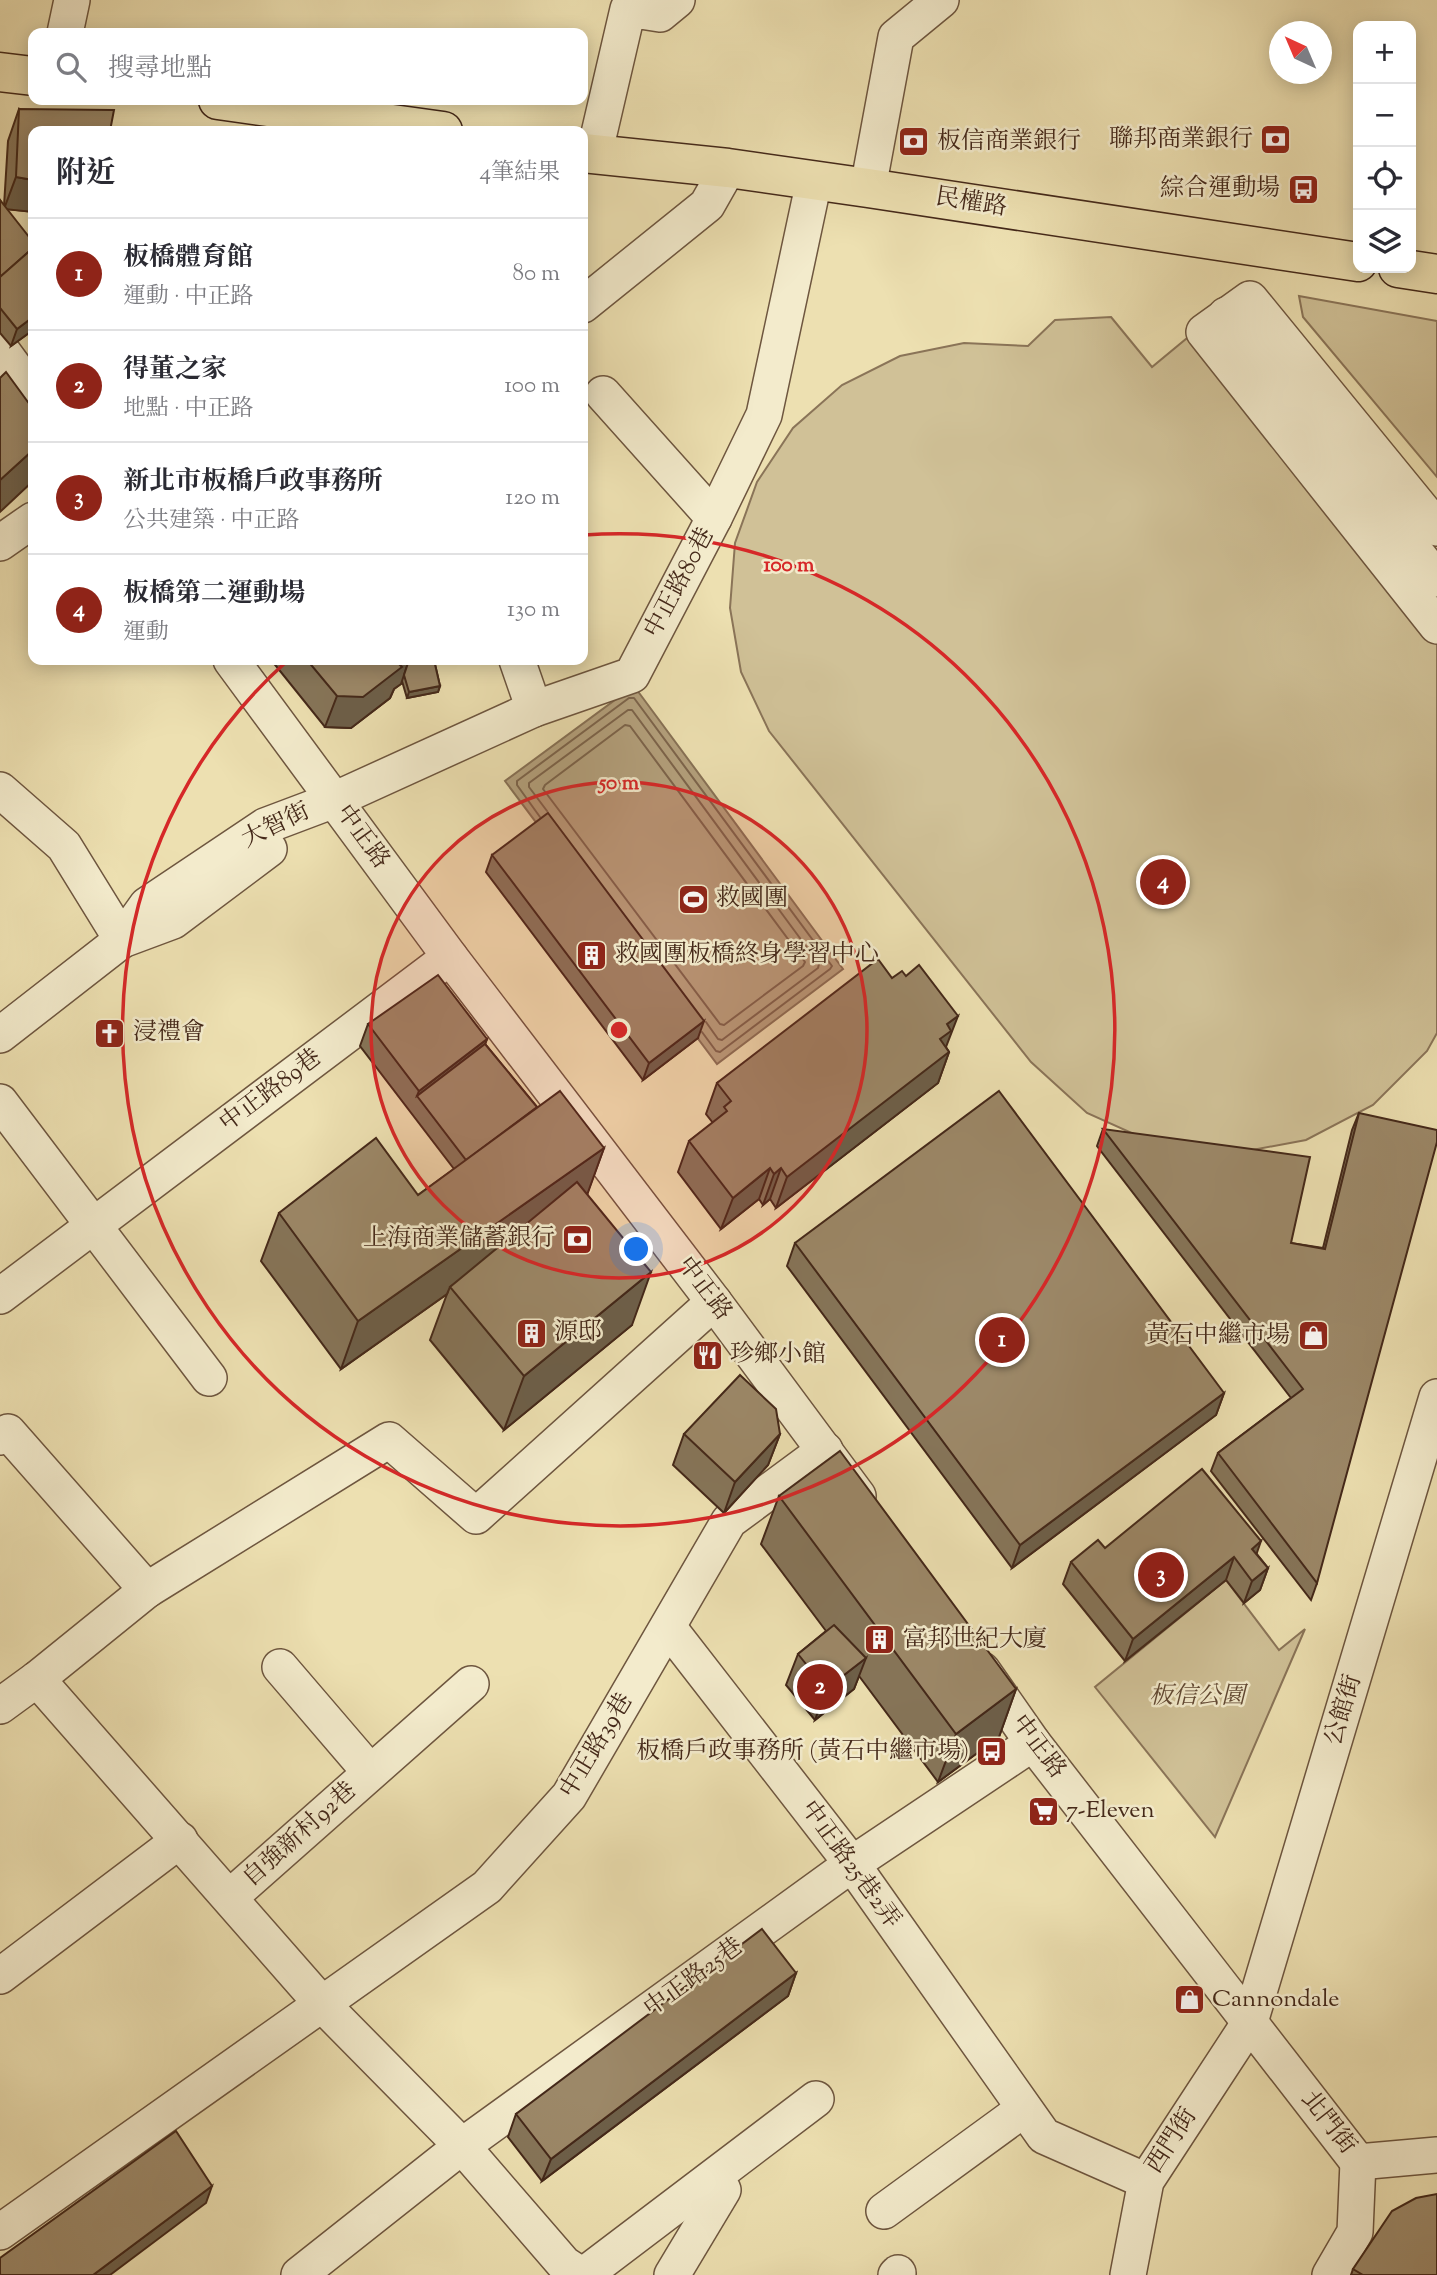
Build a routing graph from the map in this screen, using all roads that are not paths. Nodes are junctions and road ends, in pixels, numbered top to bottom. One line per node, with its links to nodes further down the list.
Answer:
1 (72, 0): 5 (street)
2 (677, 0): 4 (street)
3 (941, 0): 13 (street)
4 (625, 5): 10 (street)
5 (66, 28)
6 (0, 72): 7 (main road)
7 (28, 75)
8 (249, 105): 9 (main road)
9 (380, 126)
10 (588, 154): 11 (main road, 民權路)
11 (728, 169): 12 (main road, 民權路); 17 (street)
12 (814, 181): 13 (main road, 民權路); 22 (street, 中正路80巷)
13 (868, 188): 14 (main road, 民權路)
14 (1353, 261)
15 (1416, 271): 16 (main road)
16 (1437, 274)
17 (588, 301)
18 (1226, 315): 24 (street); 26 (street); 27 (street)
19 (0, 348): 20 (street)
20 (28, 386)
21 (603, 394): 22 (street)
22 (714, 518): 30 (street, 中正路80巷)
23 (28, 523): 25 (street)
24 (1437, 528)
25 (0, 543)
26 (1437, 579)
27 (1437, 626)
28 (235, 665): 32 (street, 中正路)
29 (519, 665): 30 (street)
30 (534, 709): 32 (street, 中正路80巷)
31 (0, 790): 33 (street)
32 (334, 800): 33 (street, 大智街); 34 (street, 中正路)
33 (122, 940): 35 (street, 大智街)
34 (450, 957): 37 (street, 中正路89巷); 39 (street, 中正路)
35 (0, 1035)
36 (0, 1102): 37 (street)
37 (93, 1226): 38 (street, 中正路89巷); 40 (street)
38 (0, 1296)
39 (715, 1302): 43 (street, 中正路); 45 (street)
40 (209, 1378)
41 (1437, 1397): 59 (street, 公館街)
42 (0, 1437): 45 (street)
43 (825, 1450): 44 (street, 中正路); 46 (street, 中正路39巷)
44 (873, 1517)
45 (147, 1590): 49 (street)
46 (668, 1627): 55 (street, 中正路25巷2弄); 58 (street, 中正路39巷)
47 (961, 1641): 52 (street, 中正路)
48 (280, 1667): 53 (street, 自強新村92巷)
49 (37, 1679): 51 (street); 54 (street)
50 (471, 1684): 53 (street, 自強新村92巷)
51 (0, 1706)
52 (1033, 1743): 55 (street, 中正路25巷); 59 (street, 中正路)
53 (370, 1772): 56 (street, 自強新村92巷)
54 (180, 1840): 56 (street); 57 (street)
55 (852, 1864): 61 (street, 中正路25巷2弄); 62 (street, 中正路25巷)
56 (230, 1897): 58 (street)
57 (0, 1976)
58 (322, 2004): 62 (street); 68 (street, 中正路39巷)
59 (1250, 2022): 64 (street, 北門街); 65 (street, 西門街)
60 (816, 2099): 69 (street)
61 (1024, 2109): 65 (street, 中正路25巷2弄); 67 (street)
62 (462, 2146): 69 (street); 70 (street, 中正路25巷)
63 (1437, 2155): 64 (street, 北門街)
64 (1358, 2162): 73 (street)
65 (1146, 2181): 72 (street, 西門街)
66 (723, 2190): 71 (street)
67 (884, 2211)
68 (0, 2232)
69 (572, 2272)
70 (299, 2275)
71 (672, 2275)
72 (1128, 2275)
73 (1330, 2275)

